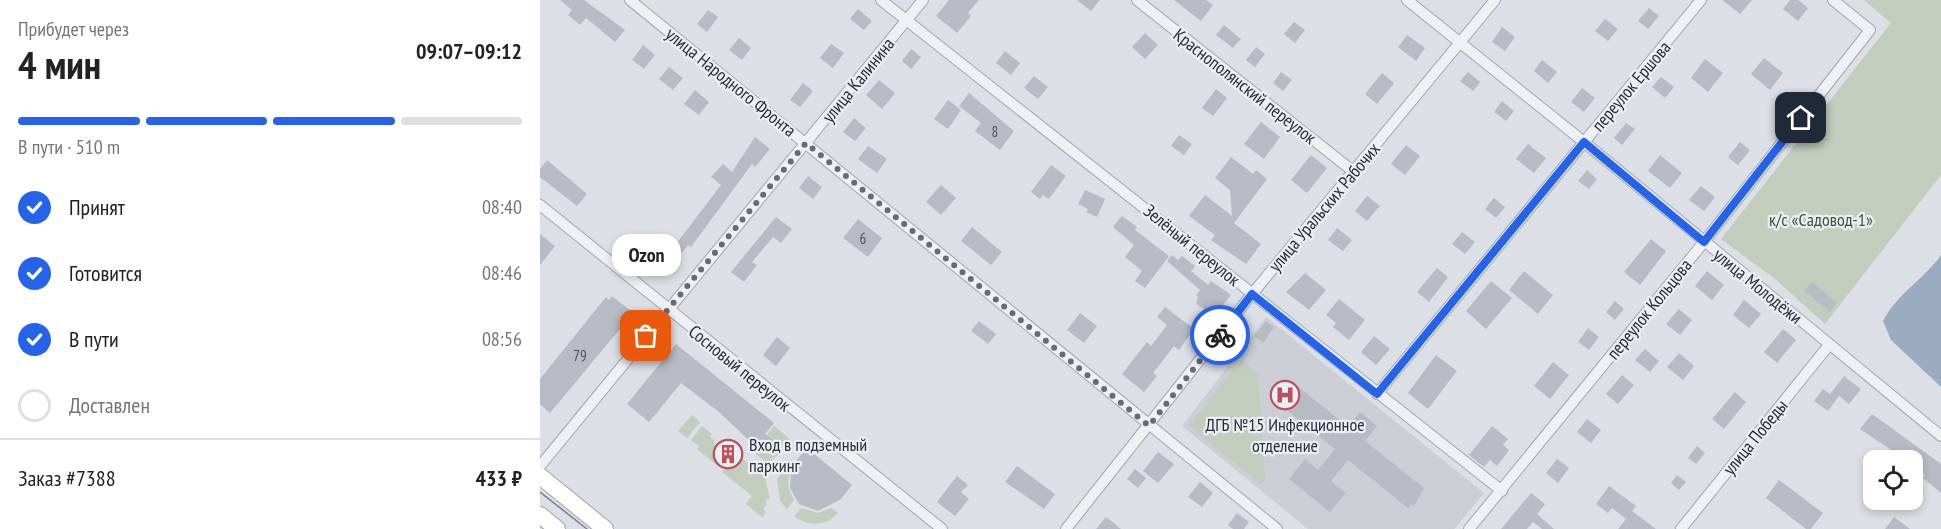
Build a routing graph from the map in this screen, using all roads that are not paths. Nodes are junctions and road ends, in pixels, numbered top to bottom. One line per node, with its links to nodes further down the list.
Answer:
1 (630, 0): 12 (street, улица Народного Фронта)
2 (881, 0): 9 (street, Зелёный переулок)
3 (923, 0): 9 (street, улица Калинина)
4 (1137, 0): 13 (street, Краснополянский переулок)
5 (1407, 0): 10 (street, улица Молодёжи)
6 (1495, 0): 10 (street, улица Уральских Рабочих)
7 (1701, 0): 11 (street, переулок Ершова)
8 (1833, 0): 15 (street, переулок Кольцова)
9 (907, 20): 12 (street, улица Калинина); 16 (street, Зелёный переулок)
10 (1460, 44): 11 (street, улица Молодёжи); 13 (street, улица Уральских Рабочих)
11 (1584, 142): 15 (street, улица Молодёжи); 19 (street, переулок Ершова)
12 (806, 143): 17 (street, улица Калинина); 20 (street, улица Народного Фронта)
13 (1354, 172): 16 (street, улица Уральских Рабочих)
14 (540, 205): 17 (street, Сосновый переулок)
15 (1704, 242): 18 (street, улица Молодёжи); 24 (street, переулок Кольцова)
16 (1252, 294): 19 (street, Зелёный переулок); 20 (street, улица Уральских Рабочих)
17 (668, 309): 22 (street, улица Калинина); 29 (street, Сосновый переулок)
18 (1829, 345): 21 (street, улица Молодёжи); 32 (street, улица Победы)
19 (1377, 394): 24 (street, Зелёный переулок)
20 (1149, 426): 26 (street, улица Народного Фронта); 30 (street, улица Уральских Рабочих)
21 (1941, 436)
22 (540, 466)
23 (540, 476): 28 (main road)
24 (1502, 491): 31 (street, переулок Кольцова)
25 (540, 515): 27 (main road)
26 (1271, 527)
27 (557, 529)
28 (605, 529)
29 (942, 529)
30 (1066, 529)
31 (1469, 529)
32 (1681, 529)

